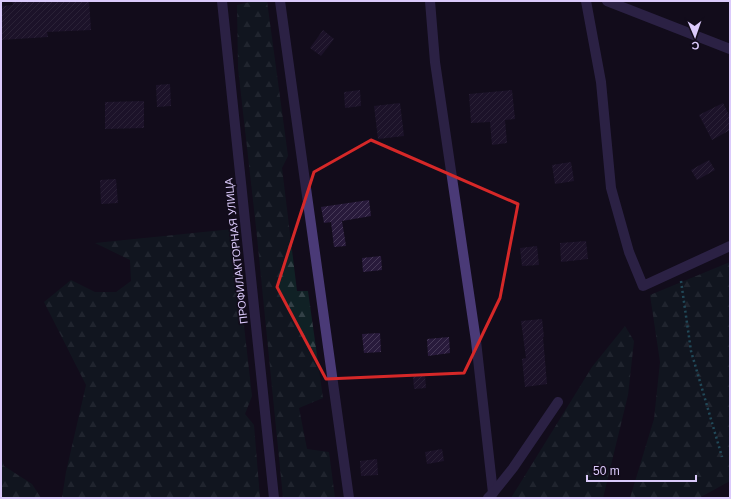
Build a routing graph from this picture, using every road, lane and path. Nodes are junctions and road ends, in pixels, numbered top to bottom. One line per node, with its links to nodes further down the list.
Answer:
1 (222, 1): 12 (street, ПРОФИЛАКТОРНАЯ УЛИЦА)
2 (280, 1): 13 (street)
3 (430, 1): 11 (street)
4 (586, 1): 8 (street)
5 (607, 1): 6 (street)
6 (730, 49)
7 (730, 246): 8 (street)
8 (680, 270): 10 (path)
9 (558, 402): 11 (street)
10 (722, 457)
11 (490, 496)
12 (274, 498)
13 (349, 498)

